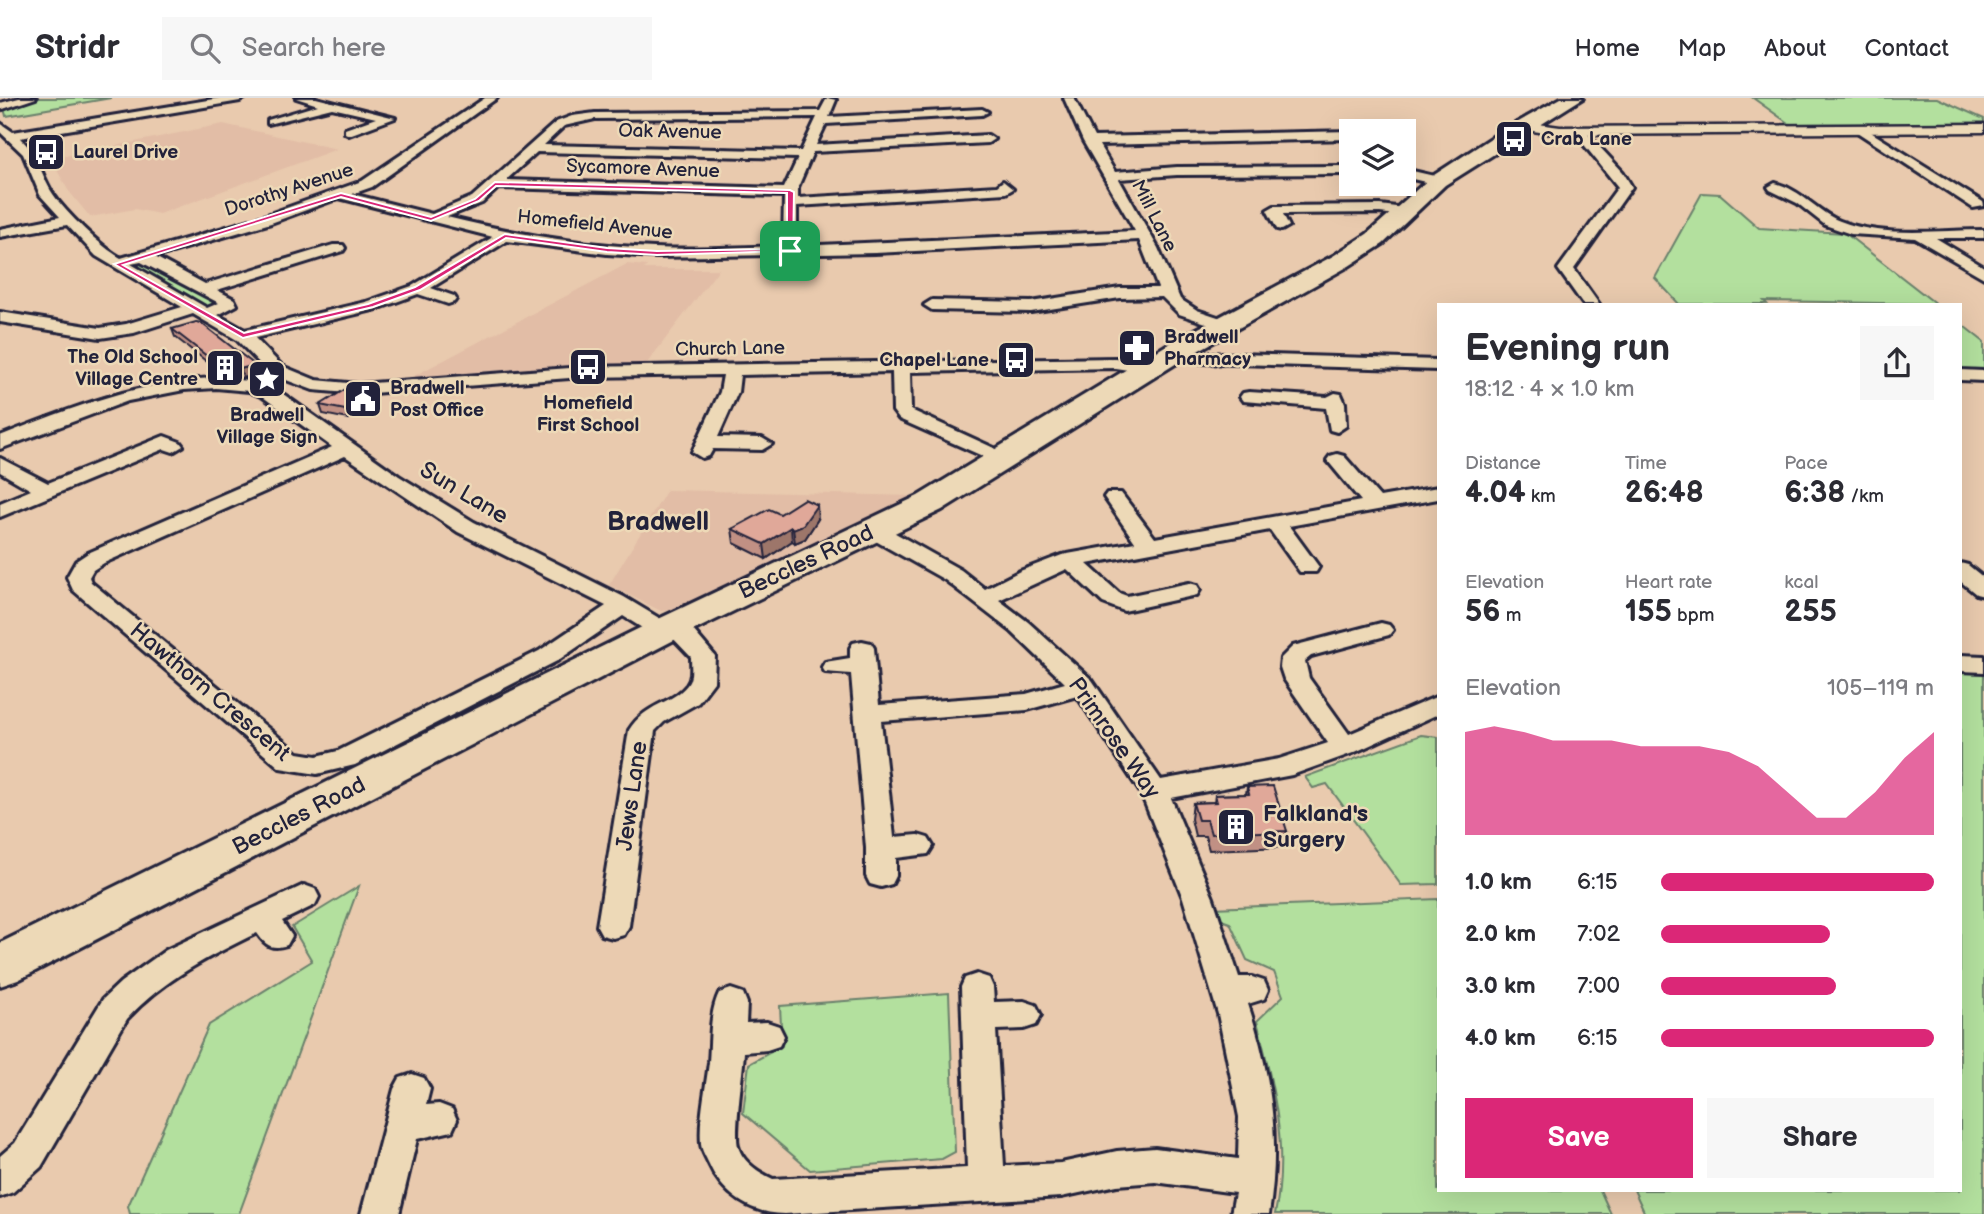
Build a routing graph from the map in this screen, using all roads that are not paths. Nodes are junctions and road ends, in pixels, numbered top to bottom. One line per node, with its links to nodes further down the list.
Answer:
1 (31, 98): 10 (street)
2 (240, 98): 8 (street)
3 (301, 98): 9 (street)
4 (492, 98): 33 (street, Dorothy Avenue)
5 (832, 98): 12 (street)
6 (1069, 98): 23 (street, Mill Lane)
7 (1574, 98): 15 (highway, Beccles Road)
8 (142, 105): 14 (street); 19 (street)
9 (328, 106): 13 (street); 17 (street)
10 (0, 107)
11 (982, 112): 12 (street)
12 (824, 117): 24 (street); 25 (street)
13 (272, 122)
14 (160, 123)
15 (1524, 127): 20 (street); 29 (highway, Beccles Road)
16 (1984, 128): 18 (street)
17 (349, 130)
18 (1861, 130): 20 (street); 35 (street)
19 (5, 131): 38 (street)
20 (1579, 131): 54 (street)
21 (1339, 135): 23 (street)
22 (988, 139): 25 (street, Oak Avenue)
23 (1088, 141): 27 (street, Mill Lane)
24 (533, 148): 25 (street, Oak Avenue); 30 (street)
25 (808, 152): 34 (street)
26 (1339, 170): 27 (street)
27 (1110, 176): 43 (street, Mill Lane)
28 (1416, 176): 29 (street)
29 (1438, 181): 36 (highway, Beccles Road)
30 (495, 184): 34 (street, Sycamore Avenue); 37 (street)
31 (1775, 187): 42 (street)
32 (1006, 189): 34 (street, Sycamore Avenue)
33 (341, 195): 37 (street, Homefield Avenue); 47 (street, Dorothy Avenue)
34 (790, 197): 46 (street)
35 (1978, 205)
36 (1404, 212): 39 (street); 58 (highway, Beccles Road)
37 (431, 219): 44 (street, Homefield Avenue)
38 (69, 220): 40 (street); 48 (street)
39 (1282, 226)
40 (0, 233)
41 (1984, 233): 42 (street)
42 (1918, 234): 49 (street)
43 (1144, 235): 46 (street, Homefield Avenue); 52 (street, Mill Lane)
44 (505, 236): 46 (street, Homefield Avenue); 51 (street)
45 (338, 248): 50 (street)
46 (790, 251)
47 (143, 257): 48 (street, Dorothy Avenue); 50 (street)
48 (117, 264): 56 (street)
49 (1984, 274)
50 (205, 289): 56 (street)
51 (418, 289): 53 (street); 59 (street)
52 (1169, 292): 55 (street); 58 (street, Mill Lane)
53 (449, 299)
54 (1590, 303)
55 (932, 305)
56 (201, 311): 57 (street); 59 (street)
57 (0, 317)
58 (1227, 325): 60 (highway, Beccles Road)
59 (243, 336): 66 (street)
60 (1161, 360): 62 (street, Church Lane); 67 (street, Church Lane); 83 (highway, Beccles Road)
61 (1437, 365): 67 (street)
62 (901, 368): 63 (street, Church Lane); 74 (street)
63 (732, 371): 66 (street, Church Lane); 72 (street)
64 (1962, 375): 65 (street)
65 (1984, 376)
66 (313, 385): 68 (street)
67 (1250, 385): 69 (street)
68 (279, 398): 71 (street, Sun Lane); 73 (street, Sun Lane)
69 (1337, 426)
70 (164, 442): 77 (street)
71 (0, 443)
72 (762, 444)
73 (347, 448): 91 (street, Sun Lane); 91 (street, Hawthorn Crescent)
74 (987, 452)
75 (1338, 460): 80 (street)
76 (0, 464): 77 (street)
77 (47, 491): 81 (street)
78 (1437, 493): 80 (street)
79 (1114, 497): 84 (street)
80 (1376, 505): 82 (street)
81 (0, 511)
82 (1275, 522): 84 (street); 86 (street)
83 (873, 530): 90 (street, Primrose Way); 92 (highway, Beccles Road)
84 (1150, 547): 85 (street)
85 (1070, 560): 89 (street); 90 (street)
86 (1308, 567)
87 (1962, 572): 88 (street)
88 (1984, 589)
89 (1189, 590)
90 (985, 598): 97 (street, Primrose Way)
91 (621, 607): 92 (street, Sun Lane)
92 (667, 629): 104 (street, Jews Lane); 105 (highway, Beccles Road)
93 (1381, 631): 100 (street)
94 (1962, 663): 95 (street)
95 (1984, 664)
96 (834, 667): 99 (street)
97 (1083, 686): 99 (street); 101 (street, Primrose Way)
98 (1437, 704): 100 (street)
99 (867, 714): 102 (street)
100 (1344, 747): 101 (street)
101 (1154, 791): 115 (street, Primrose Way)
102 (918, 846)
103 (304, 897): 113 (street)
104 (613, 926)
105 (0, 966)
106 (731, 1003): 109 (street)
107 (1024, 1015): 114 (street)
108 (766, 1036): 109 (street)
109 (727, 1039): 114 (street)
110 (412, 1089): 112 (street)
111 (439, 1120): 112 (street)
112 (403, 1124): 116 (street)
113 (0, 1180)
114 (986, 1185): 115 (street)
115 (1253, 1197)
116 (380, 1214)

